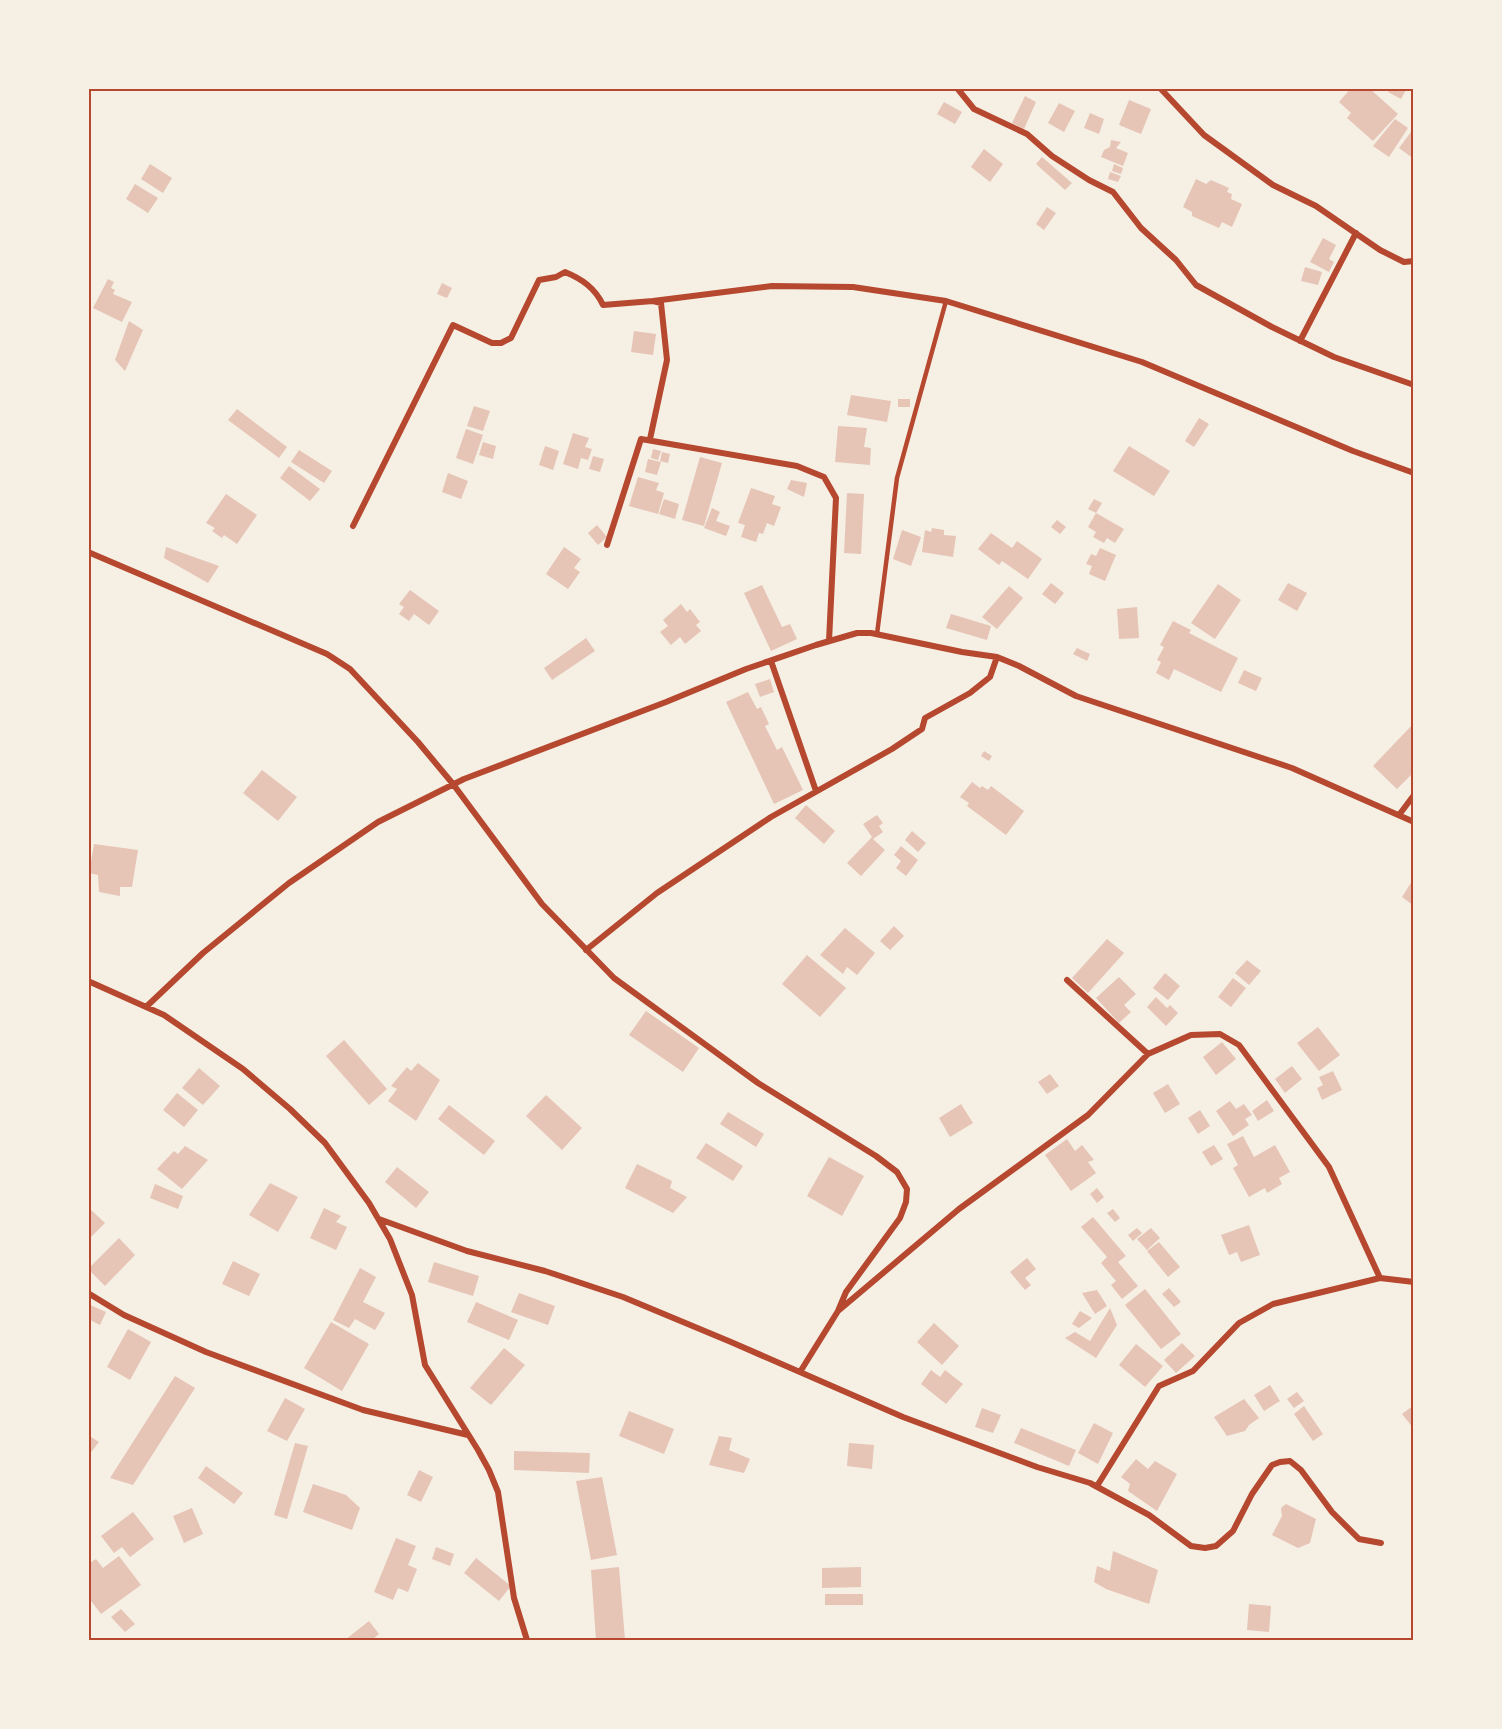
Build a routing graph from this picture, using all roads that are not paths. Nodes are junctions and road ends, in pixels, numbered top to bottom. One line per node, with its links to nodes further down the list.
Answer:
1 (957, 88): 7 (street)
2 (1160, 88): 3 (street)
3 (1356, 233): 4 (street); 7 (street)
4 (1413, 261)
5 (653, 301): 6 (street); 9 (street); 11 (street)
6 (946, 301): 10 (street); 14 (lane)
7 (1300, 341): 8 (street)
8 (1413, 385)
9 (650, 439): 12 (street); 15 (street)
10 (1413, 472)
11 (353, 526)
12 (607, 545)
13 (88, 552): 18 (street)
14 (877, 634): 15 (street); 16 (street)
15 (829, 641): 17 (street)
16 (997, 657): 19 (street); 21 (street)
17 (771, 661): 18 (street); 19 (street)
18 (453, 784): 23 (street); 26 (street)
19 (816, 791): 23 (street)
20 (1413, 795): 21 (street)
21 (1399, 815): 22 (street)
22 (1413, 822)
23 (586, 950): 32 (street)
24 (1067, 980): 27 (street)
25 (88, 981): 26 (street)
26 (146, 1007): 28 (street)
27 (1148, 1054): 29 (street); 32 (street)
28 (379, 1219): 33 (street); 34 (street)
29 (1380, 1278): 30 (street); 35 (street)
30 (1413, 1282)
31 (88, 1293): 34 (street)
32 (838, 1311): 33 (street)
33 (800, 1372): 35 (street)
34 (468, 1435): 37 (street)
35 (1097, 1486): 36 (street)
36 (1381, 1543)
37 (526, 1641)

